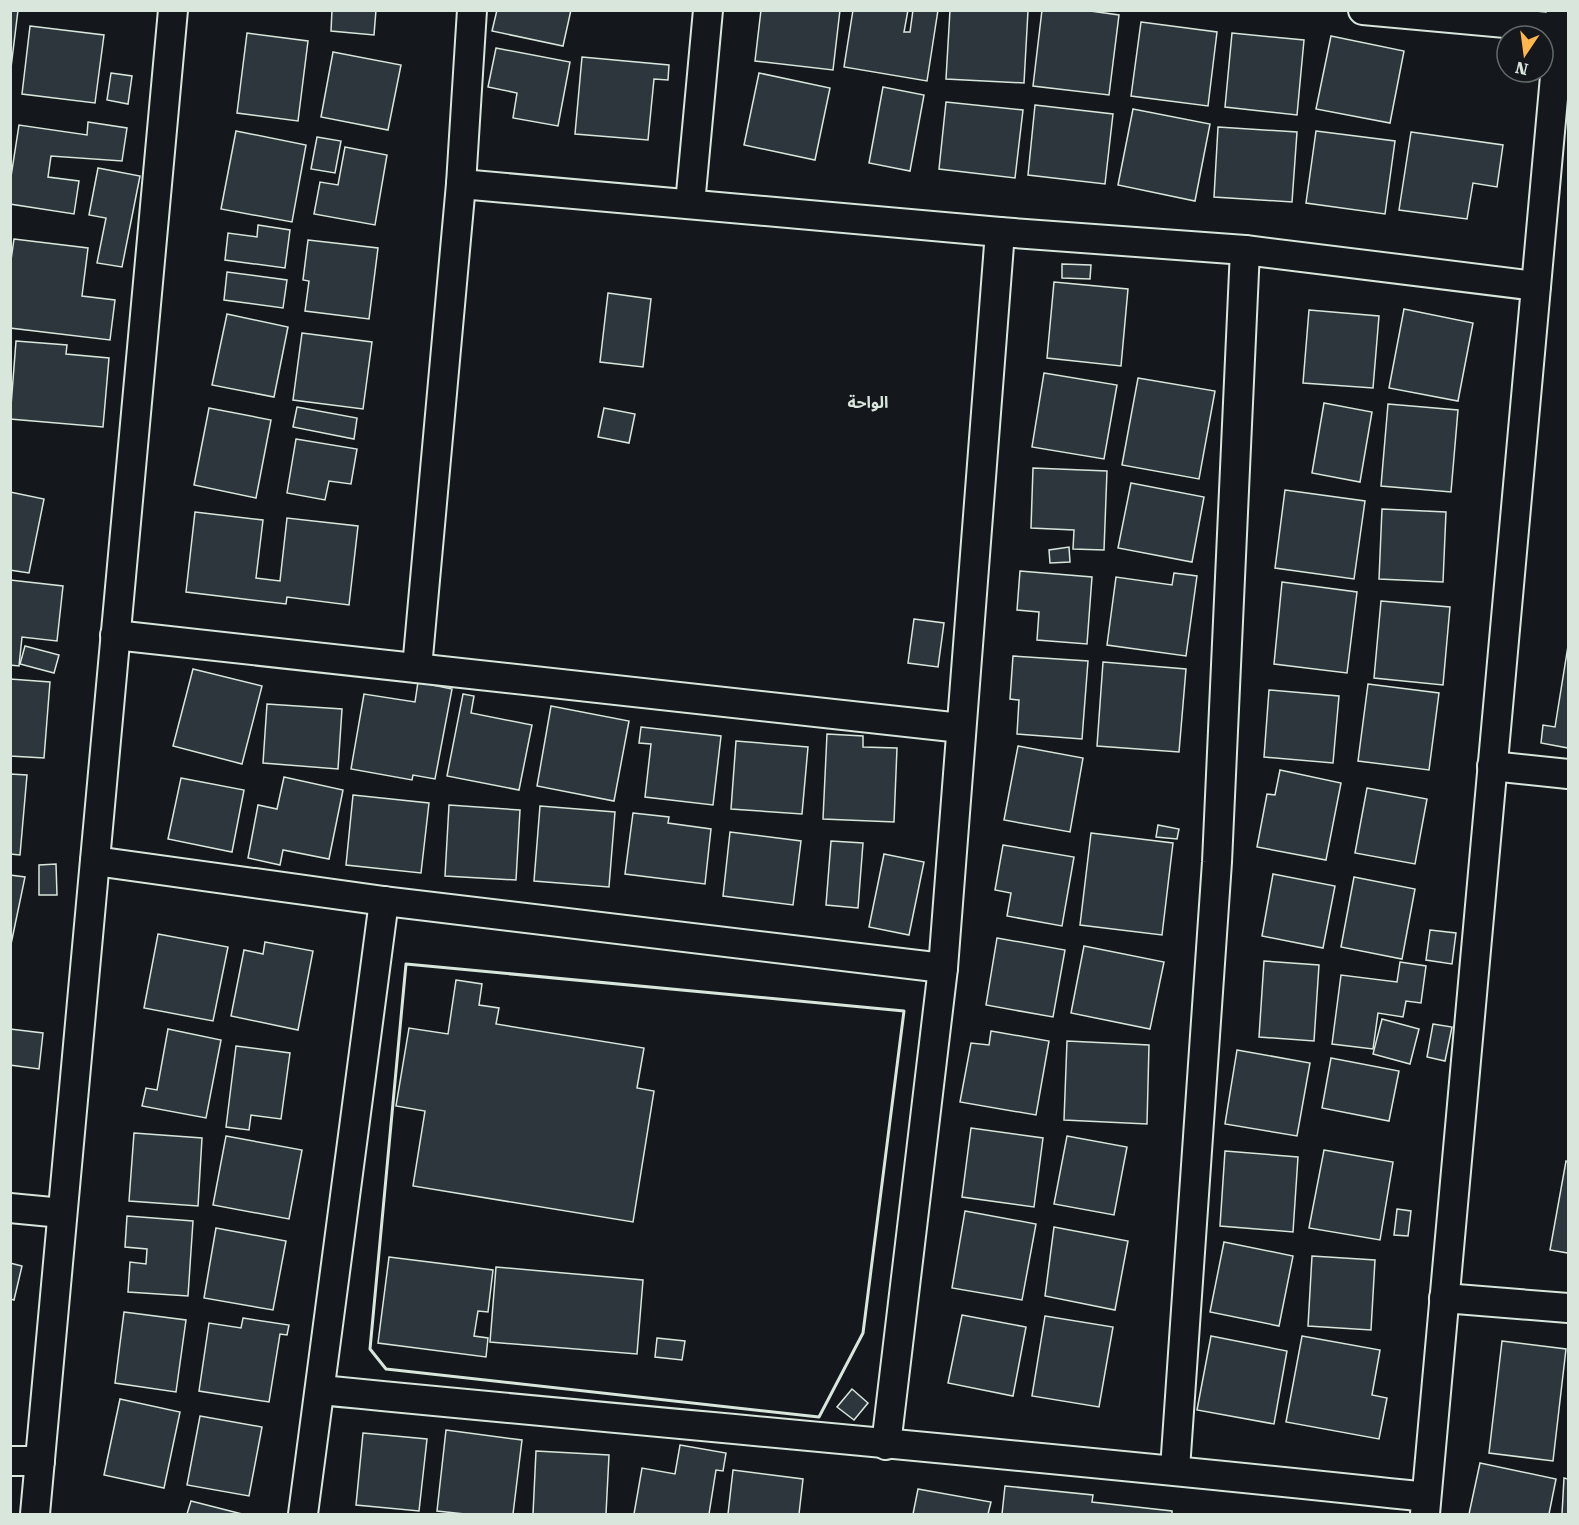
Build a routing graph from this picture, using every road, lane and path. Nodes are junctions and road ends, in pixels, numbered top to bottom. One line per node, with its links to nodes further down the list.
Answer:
1 (173, 10): 11 (street)
2 (472, 10): 6 (street)
3 (708, 10): 7 (street)
4 (1363, 10): 5 (street)
5 (1560, 19): 10 (street)
6 (461, 184): 7 (street); 12 (street)
7 (690, 204): 8 (street)
8 (1000, 232): 9 (street); 13 (street)
9 (1245, 250): 10 (street); 27 (street)
10 (1536, 286): 14 (street)
11 (115, 635): 12 (street); 16 (street)
12 (417, 668): 13 (street)
13 (961, 728): 18 (street)
14 (1492, 766): 15 (street); 21 (street)
15 (1569, 774)
16 (95, 861): 17 (street); 20 (street)
17 (384, 901): 18 (street); 23 (street)
18 (943, 968): 24 (street)
19 (10, 1208): 20 (street)
20 (62, 1213): 26 (street)
21 (1444, 1298): 22 (street); 28 (street)
22 (1569, 1308)
23 (320, 1390): 24 (street); 30 (street)
24 (886, 1445): 27 (street)
25 (10, 1461): 26 (street)
26 (40, 1461): 29 (street)
27 (1175, 1469): 28 (street)
28 (1426, 1506)
29 (35, 1515)
30 (303, 1515)

